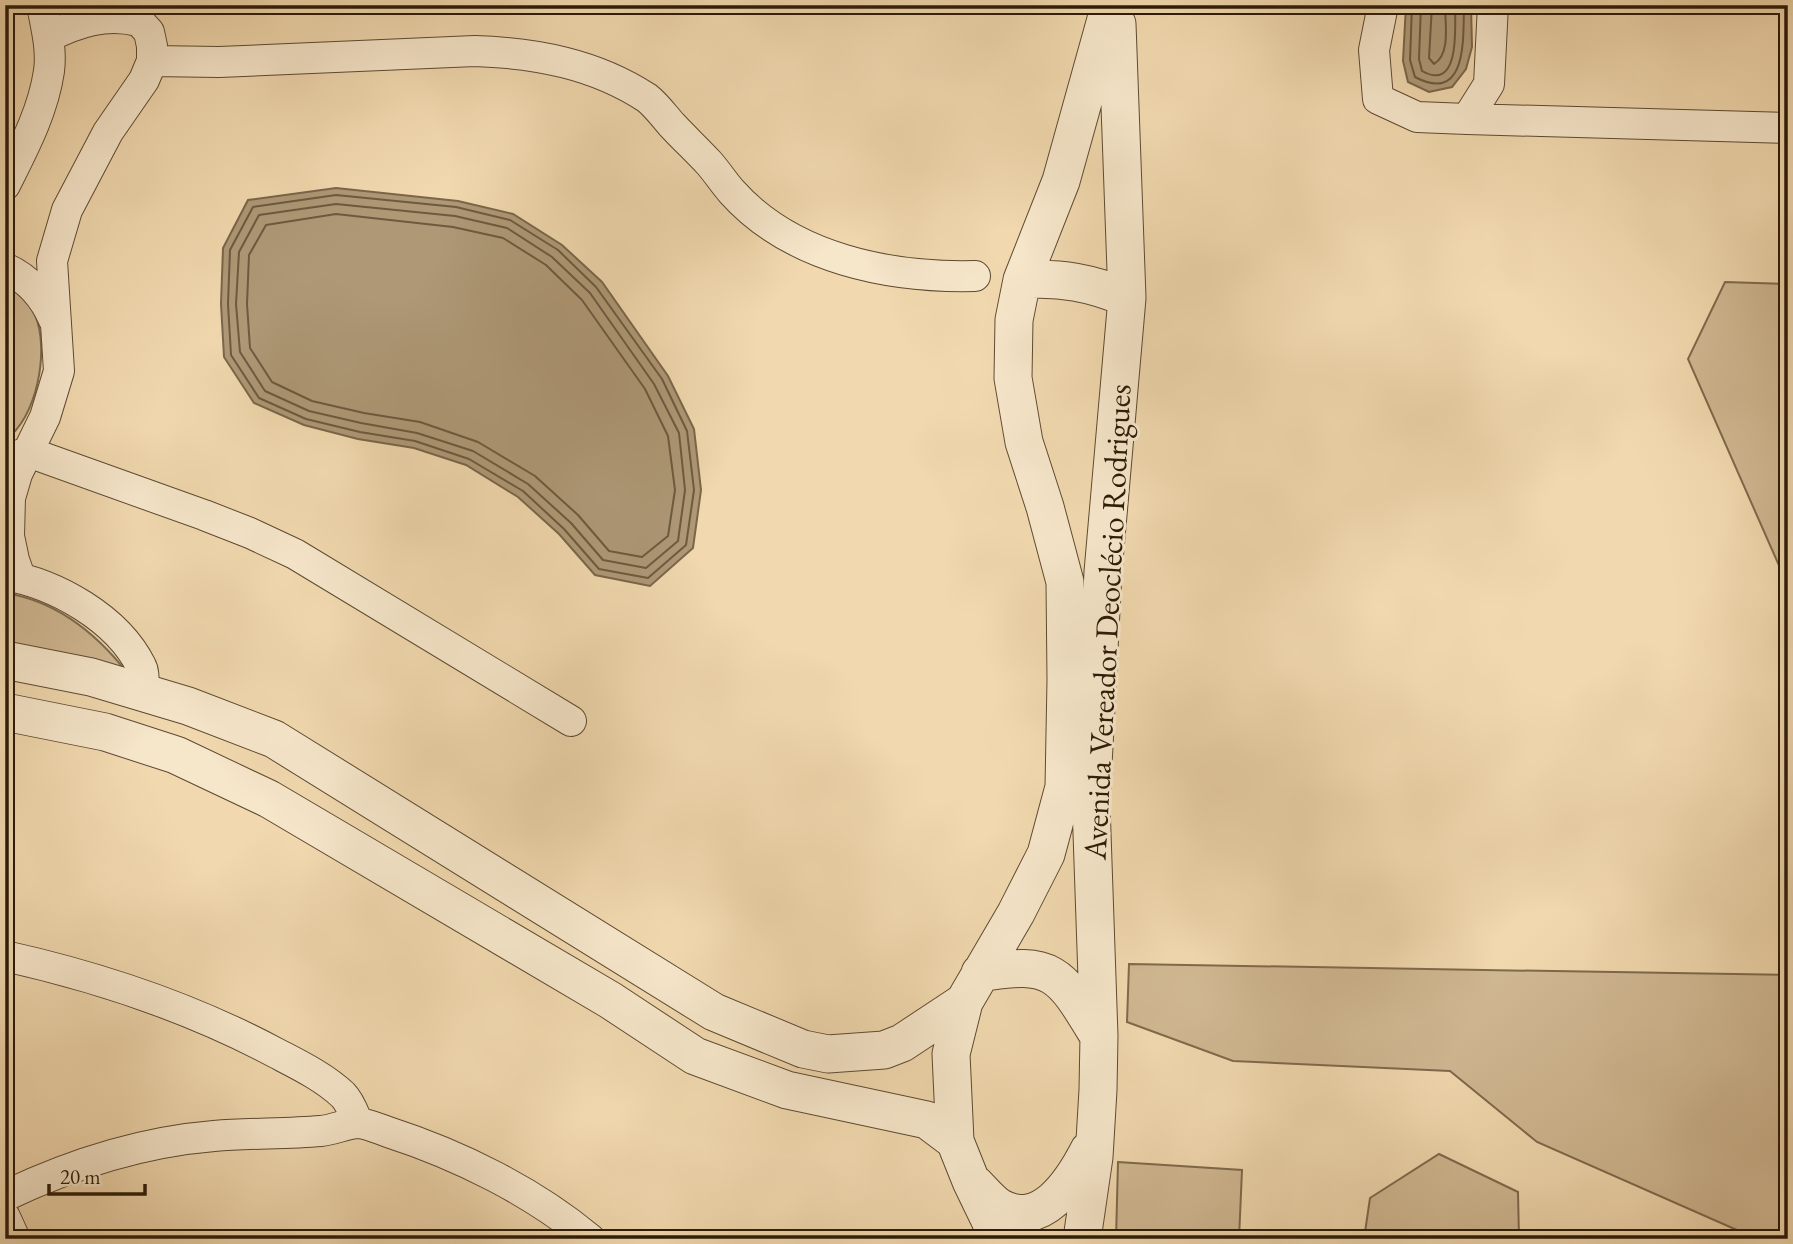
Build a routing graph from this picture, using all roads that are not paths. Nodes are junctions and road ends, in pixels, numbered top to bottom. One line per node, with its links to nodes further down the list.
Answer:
1 (42, 5): 6 (street)
2 (1113, 5): 13 (street); 14 (street, Avenida Vereador Deoclécio Rodrigues)
3 (1383, 5): 8 (street)
4 (1493, 5): 8 (street)
5 (128, 13): 6 (street); 7 (street)
6 (48, 37): 10 (street)
7 (152, 61): 12 (street); 15 (street)
8 (1467, 119): 9 (street)
9 (1788, 128)
10 (5, 185)
11 (5, 268): 15 (street)
12 (975, 276)
13 (1022, 280): 14 (street); 24 (street)
14 (1126, 298): 25 (street, Avenida Vereador Deoclécio Rodrigues)
15 (56, 324): 16 (street)
16 (17, 456): 17 (street); 21 (street)
17 (13, 576): 19 (street)
18 (5, 660): 19 (street)
19 (144, 693): 22 (street); 24 (street)
20 (5, 712): 22 (street)
21 (571, 721)
22 (105, 732): 28 (street)
23 (5, 956): 26 (street)
24 (972, 987): 25 (street); 28 (street)
25 (1099, 1036): 27 (street, Avenida Vereador Deoclécio Rodrigues)
26 (358, 1123): 30 (street); 33 (street)
27 (1096, 1138): 29 (street); 35 (street, Avenida Vereador Deoclécio Rodrigues)
28 (955, 1141): 29 (street)
29 (971, 1181): 34 (street)
30 (5, 1196)
31 (5, 1217): 32 (street)
32 (15, 1239)
33 (590, 1239)
34 (999, 1239)
35 (1082, 1239)

